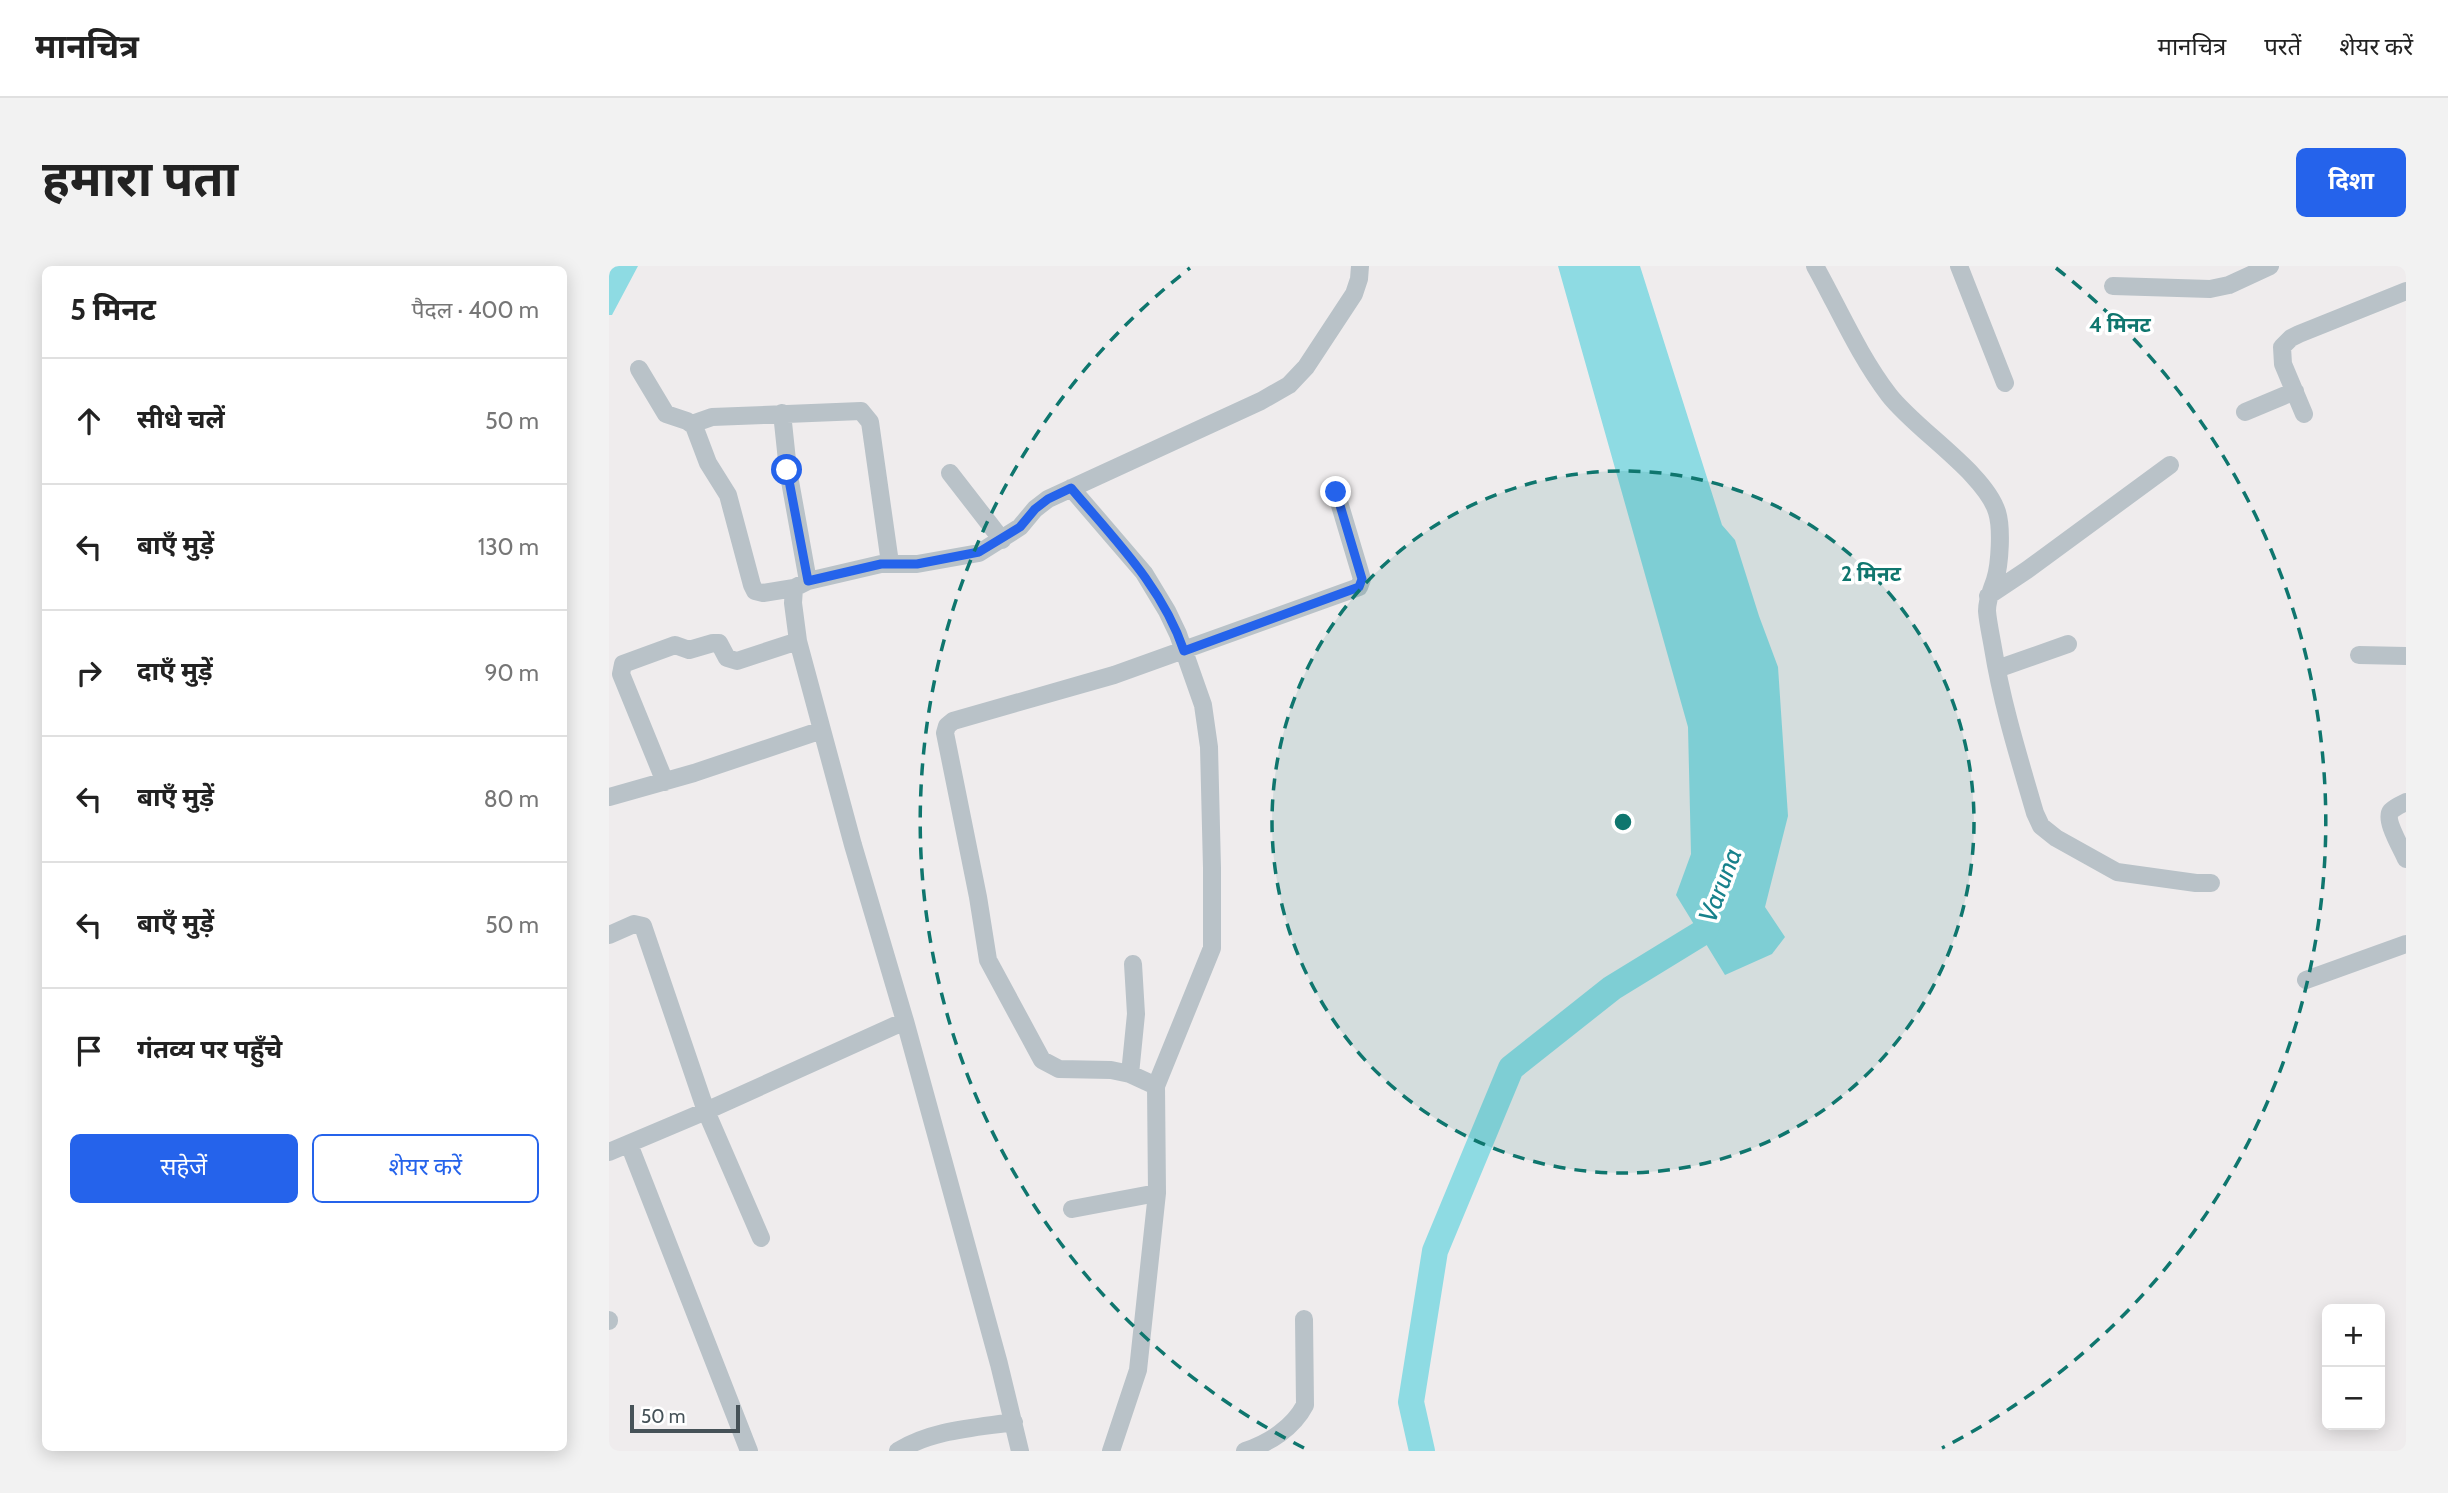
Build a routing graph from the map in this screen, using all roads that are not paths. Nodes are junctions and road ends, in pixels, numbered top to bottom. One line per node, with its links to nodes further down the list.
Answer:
1 (1360, 266): 16 (street)
2 (1815, 266): 21 (street)
3 (1959, 266): 8 (street)
4 (2270, 266): 5 (street)
5 (2113, 286)
6 (2406, 291): 9 (street)
7 (639, 369): 13 (street)
8 (2005, 383)
9 (2295, 391): 10 (street); 12 (street)
10 (2245, 412)
11 (782, 413): 13 (street); 19 (street); 20 (street)
12 (2304, 414)
13 (692, 424): 20 (street)
14 (2170, 465): 21 (street)
15 (950, 473): 18 (street)
16 (1071, 488): 18 (street); 24 (street)
17 (1336, 492): 24 (street)
18 (1002, 540): 19 (street)
19 (890, 563): 20 (street)
20 (801, 584): 22 (street)
21 (1988, 596): 27 (street)
22 (798, 641): 28 (street); 29 (street)
23 (2068, 644): 27 (street)
24 (1184, 651): 39 (street); 40 (street)
25 (2359, 655): 26 (street)
26 (2406, 656)
27 (1997, 669): 33 (street)
28 (823, 730): 29 (street); 38 (street)
29 (665, 782): 30 (street)
30 (609, 797)
31 (2406, 802): 32 (street)
32 (2406, 859)
33 (2211, 883)
34 (609, 935): 41 (street)
35 (2406, 944): 37 (street)
36 (1133, 964): 39 (street)
37 (2307, 980)
38 (905, 1021): 41 (street); 48 (street)
39 (1130, 1074): 40 (street)
40 (1156, 1086): 44 (street)
41 (706, 1111): 42 (street); 46 (street)
42 (629, 1144): 43 (street); 49 (street)
43 (609, 1152)
44 (1157, 1192): 45 (street); 52 (street)
45 (1072, 1209)
46 (761, 1238)
47 (1304, 1319): 53 (street)
48 (1014, 1422): 50 (street); 51 (street)
49 (749, 1451)
50 (898, 1451)
51 (1020, 1451)
52 (1111, 1451)
53 (1245, 1451)

